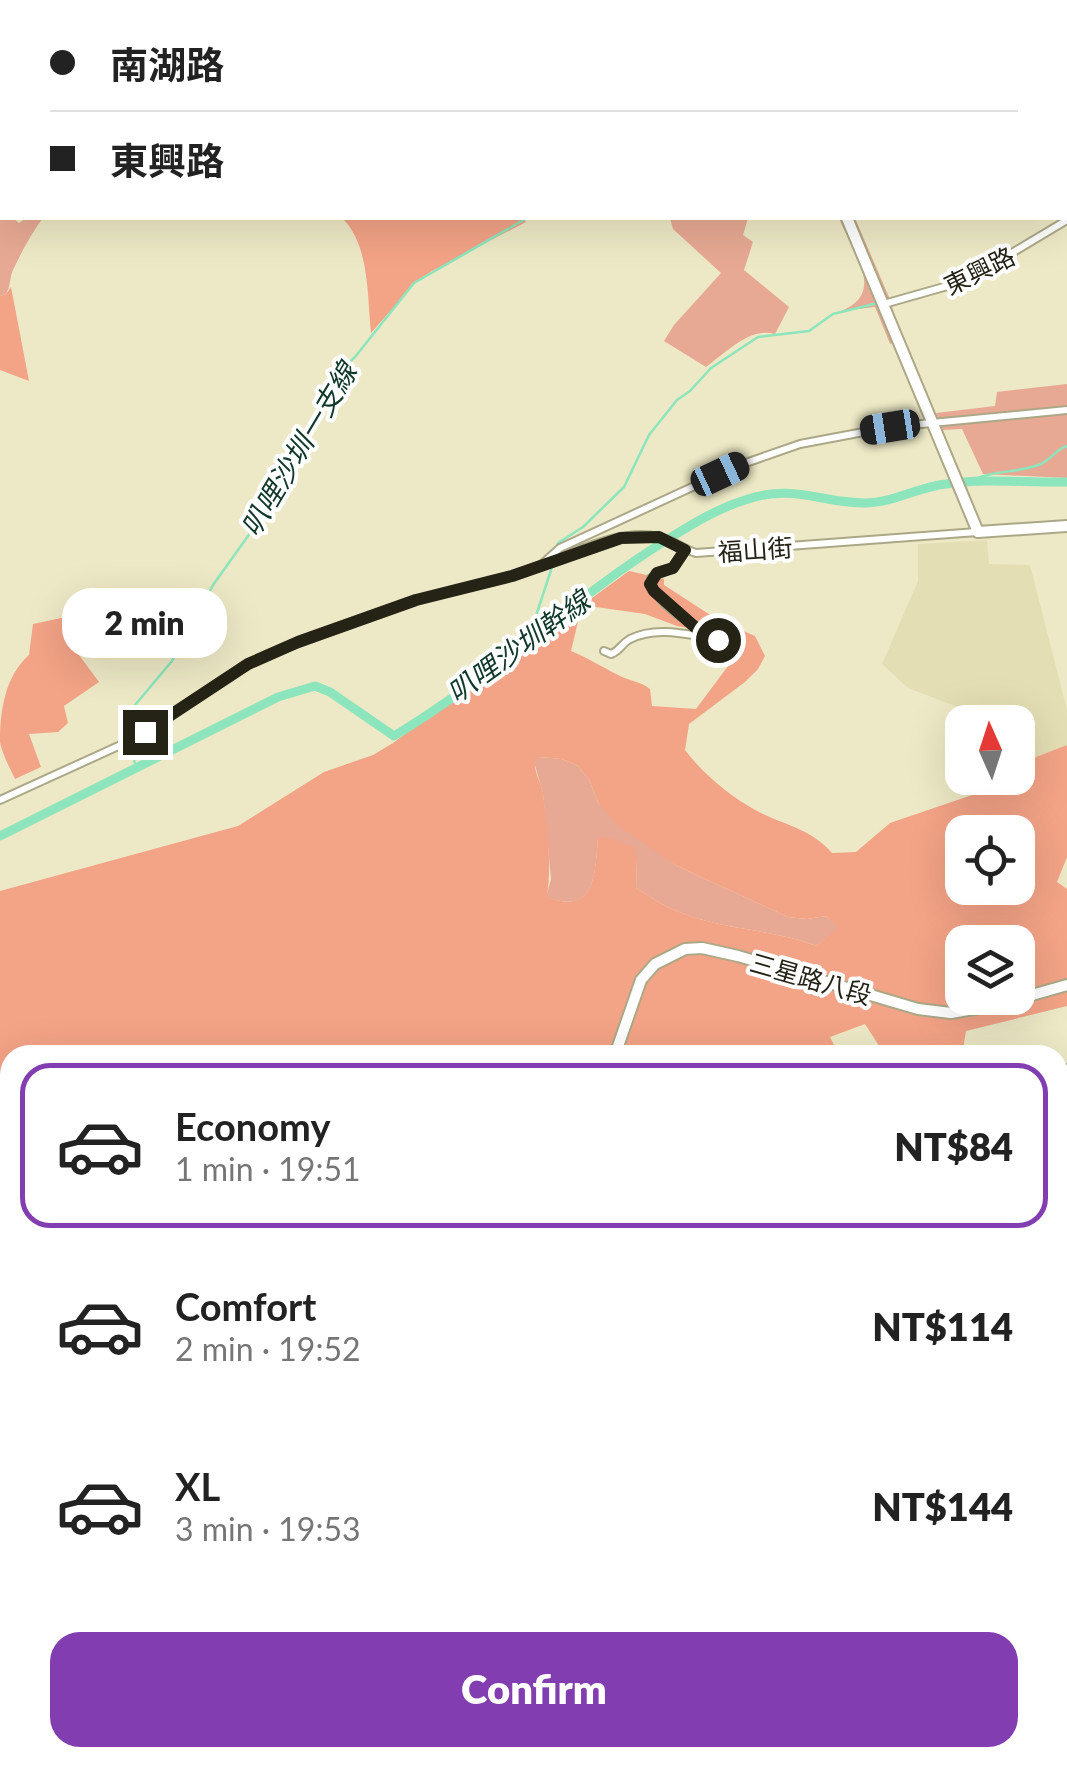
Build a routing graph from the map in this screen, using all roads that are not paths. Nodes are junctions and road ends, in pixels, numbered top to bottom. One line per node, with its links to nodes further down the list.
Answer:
1 (848, 220): 3 (main road)
2 (1067, 220): 3 (street, 東興路)
3 (884, 304): 5 (main road)
4 (1067, 410): 5 (street)
5 (932, 424): 7 (main road); 9 (street)
6 (1067, 526): 7 (main road, 福山街)
7 (978, 532): 8 (street, 福山街)
8 (685, 550): 9 (street, 福山街); 10 (street)
9 (541, 564): 13 (street)
10 (718, 640): 11 (street); 12 (street)
11 (731, 644)
12 (604, 651)
13 (0, 800)
14 (1067, 984): 15 (main road, 三星路八段)
15 (618, 1045)

